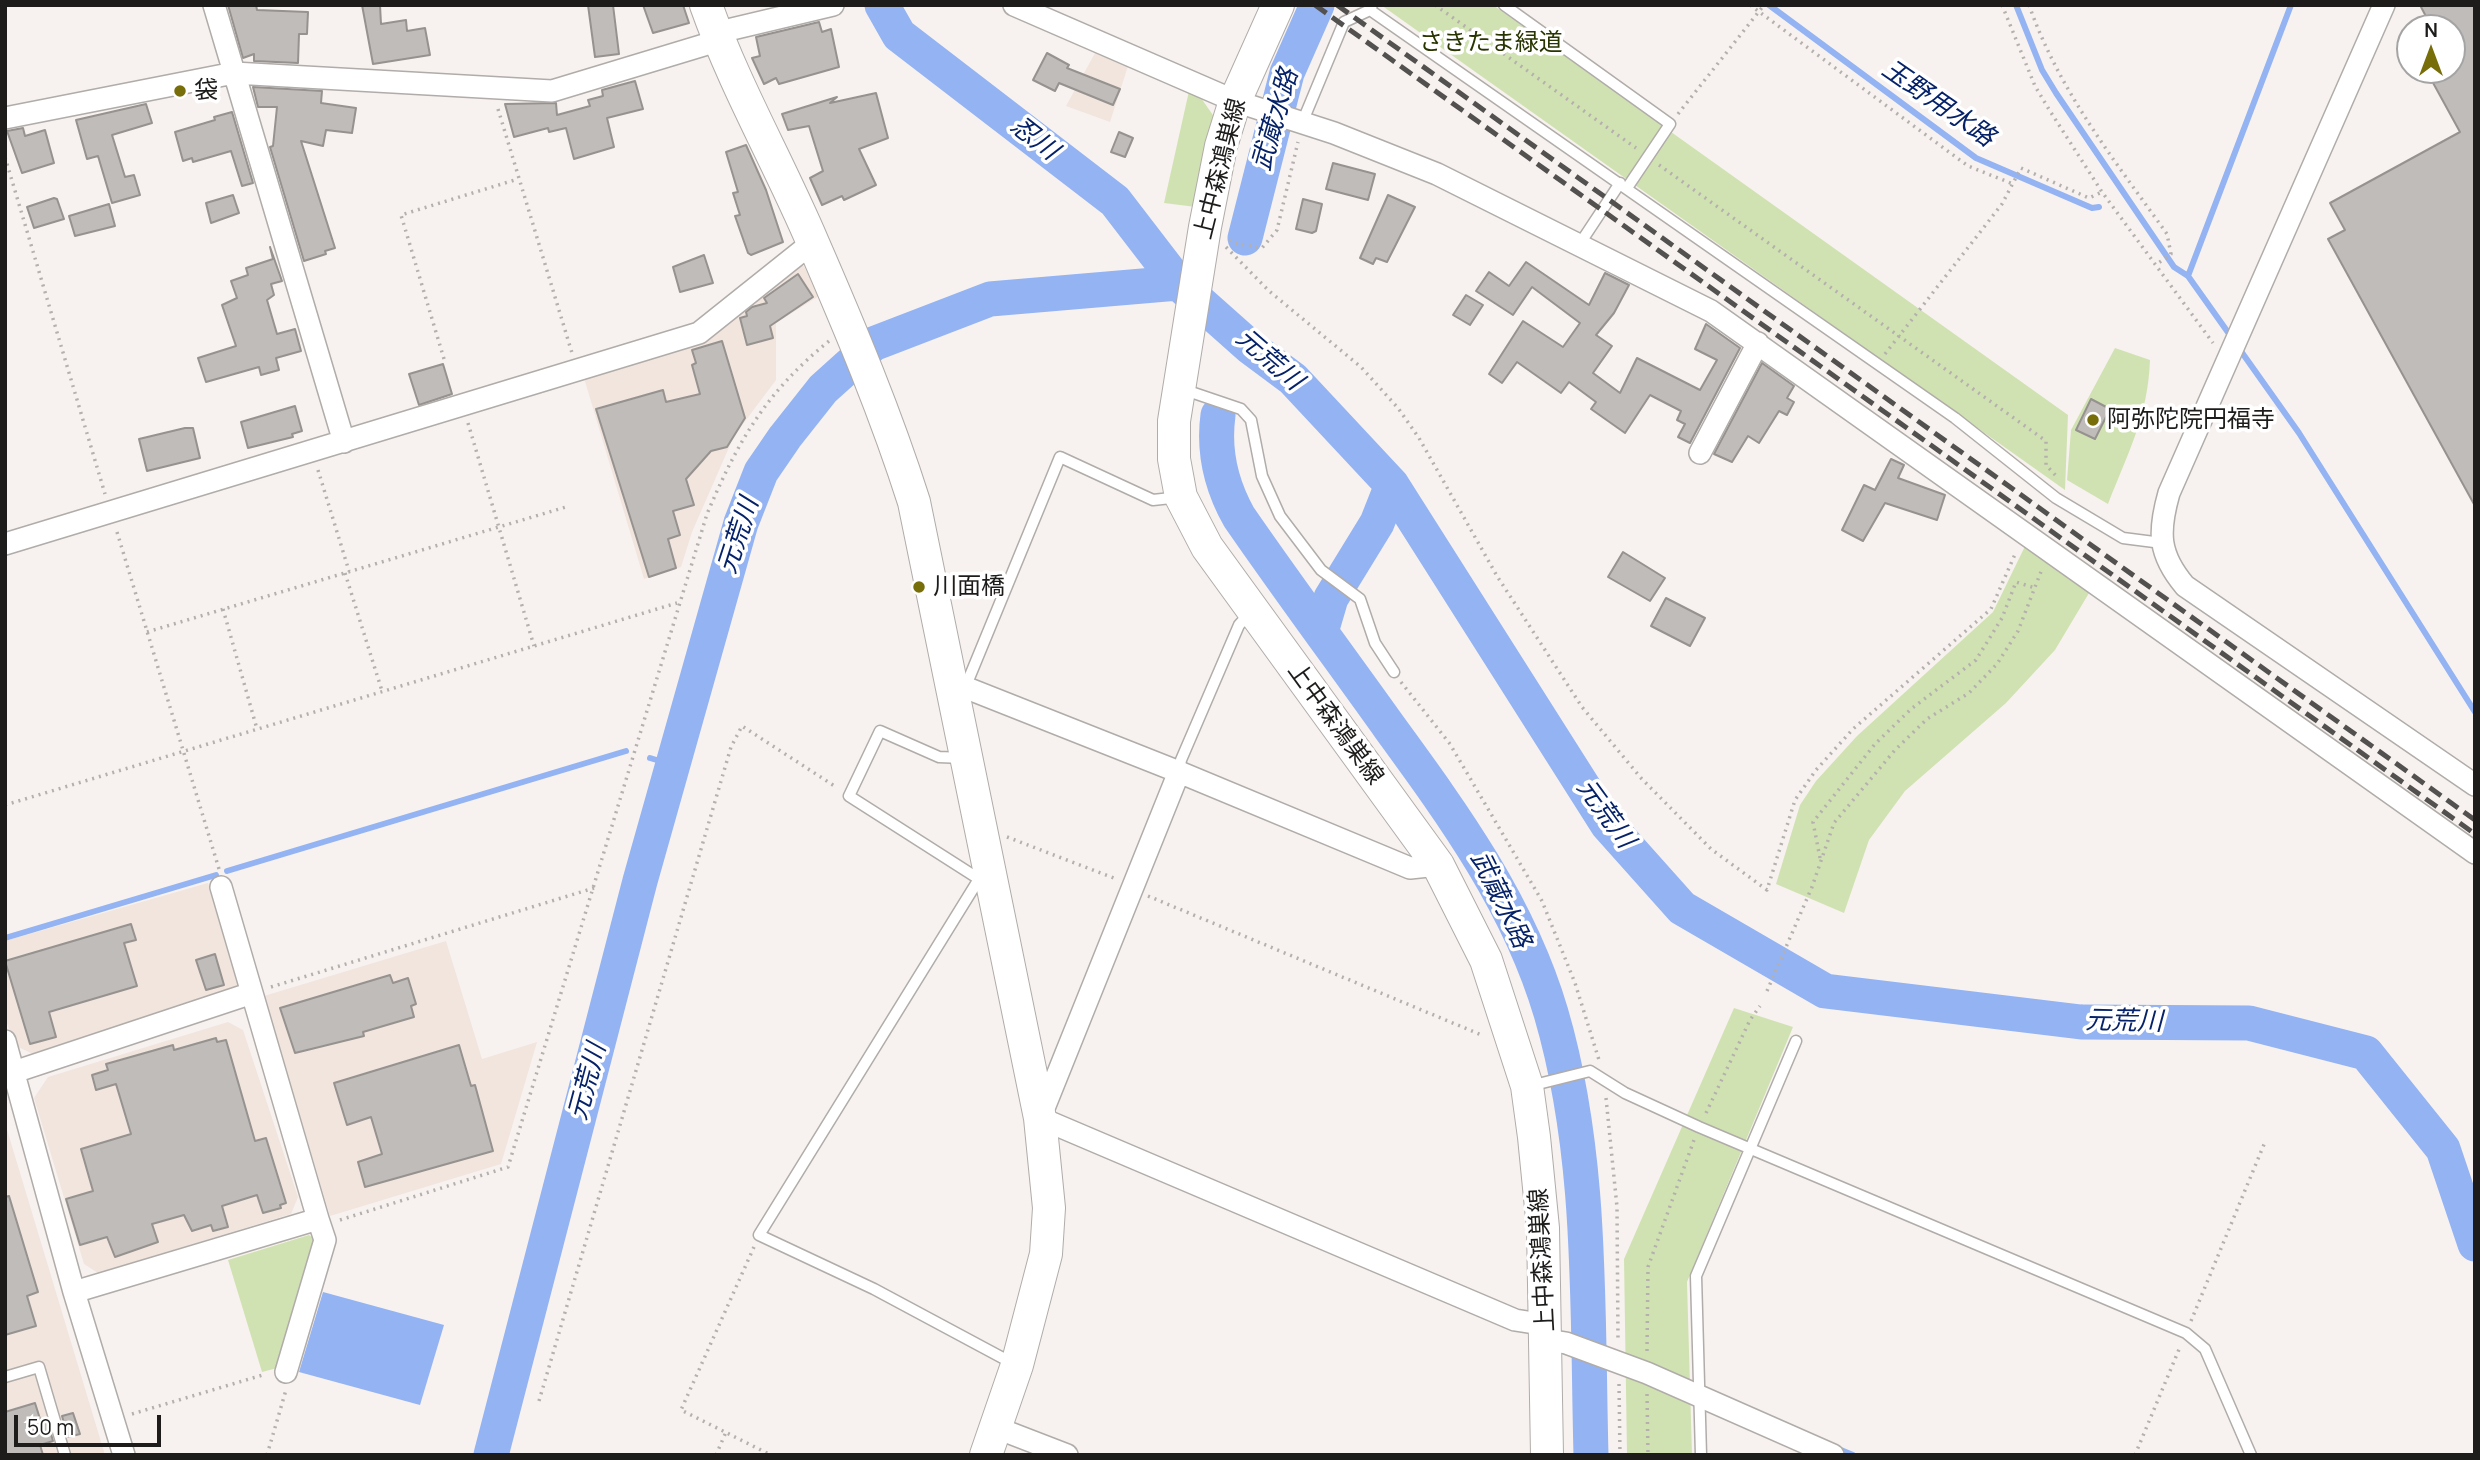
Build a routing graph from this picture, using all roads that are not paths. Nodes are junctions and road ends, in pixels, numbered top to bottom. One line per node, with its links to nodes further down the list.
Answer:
1 (214, 5): 10 (street)
2 (706, 5): 9 (main road)
3 (833, 5): 9 (street)
4 (1014, 5): 11 (street)
5 (1278, 5): 11 (main road, 上中森鴻巣線)
6 (1504, 5): 14 (lane)
7 (2384, 5): 22 (street)
8 (1371, 8): 13 (lane); 14 (lane)
9 (718, 38): 10 (street); 15 (main road)
10 (234, 74): 12 (street); 19 (street)
11 (1244, 104): 13 (street); 18 (main road, 上中森鴻巣線)
12 (5, 118)
13 (1296, 121): 16 (street)
14 (1623, 185): 16 (lane); 22 (lane)
15 (813, 243): 19 (street); 26 (main road)
16 (1579, 245): 17 (street)
17 (1758, 343): 20 (street); 30 (street)
18 (1180, 381): 21 (main road, 上中森鴻巣線); 25 (lane)
19 (344, 442): 23 (street)
20 (1700, 453)
21 (1181, 497): 24 (main road, 上中森鴻巣線); 26 (lane)
22 (2162, 542): 29 (street)
23 (5, 544)
24 (1252, 611): 28 (lane); 31 (main road, 上中森鴻巣線)
25 (1394, 672)
26 (957, 684): 27 (main road); 28 (street)
27 (965, 757): 32 (main road); 32 (lane)
28 (1179, 772): 31 (street); 39 (street)
29 (2475, 785)
30 (2475, 853)
31 (1437, 865): 38 (main road, 上中森鴻巣線)
32 (984, 878): 39 (main road); 44 (lane)
33 (221, 887): 34 (street)
34 (252, 993): 37 (street); 41 (street)
35 (5, 1041): 37 (street)
36 (1796, 1041): 40 (lane)
37 (10, 1074): 42 (street)
38 (1537, 1083): 40 (lane); 43 (main road, 上中森鴻巣線)
39 (1040, 1118): 43 (street); 44 (main road)
40 (1750, 1147): 47 (lane); 55 (lane)
41 (318, 1219): 42 (street); 45 (street)
42 (74, 1292): 50 (street)
43 (1553, 1336): 47 (street); 52 (main road, 上中森鴻巣線)
44 (1017, 1366): 48 (main road)
45 (286, 1372)
46 (5, 1377): 49 (lane)
47 (1700, 1398): 53 (lane); 54 (street)
48 (991, 1441): 51 (street)
49 (65, 1455)
50 (124, 1455)
51 (1067, 1455)
52 (1547, 1455)
53 (1701, 1455)
54 (1833, 1455)
55 (2250, 1455)

